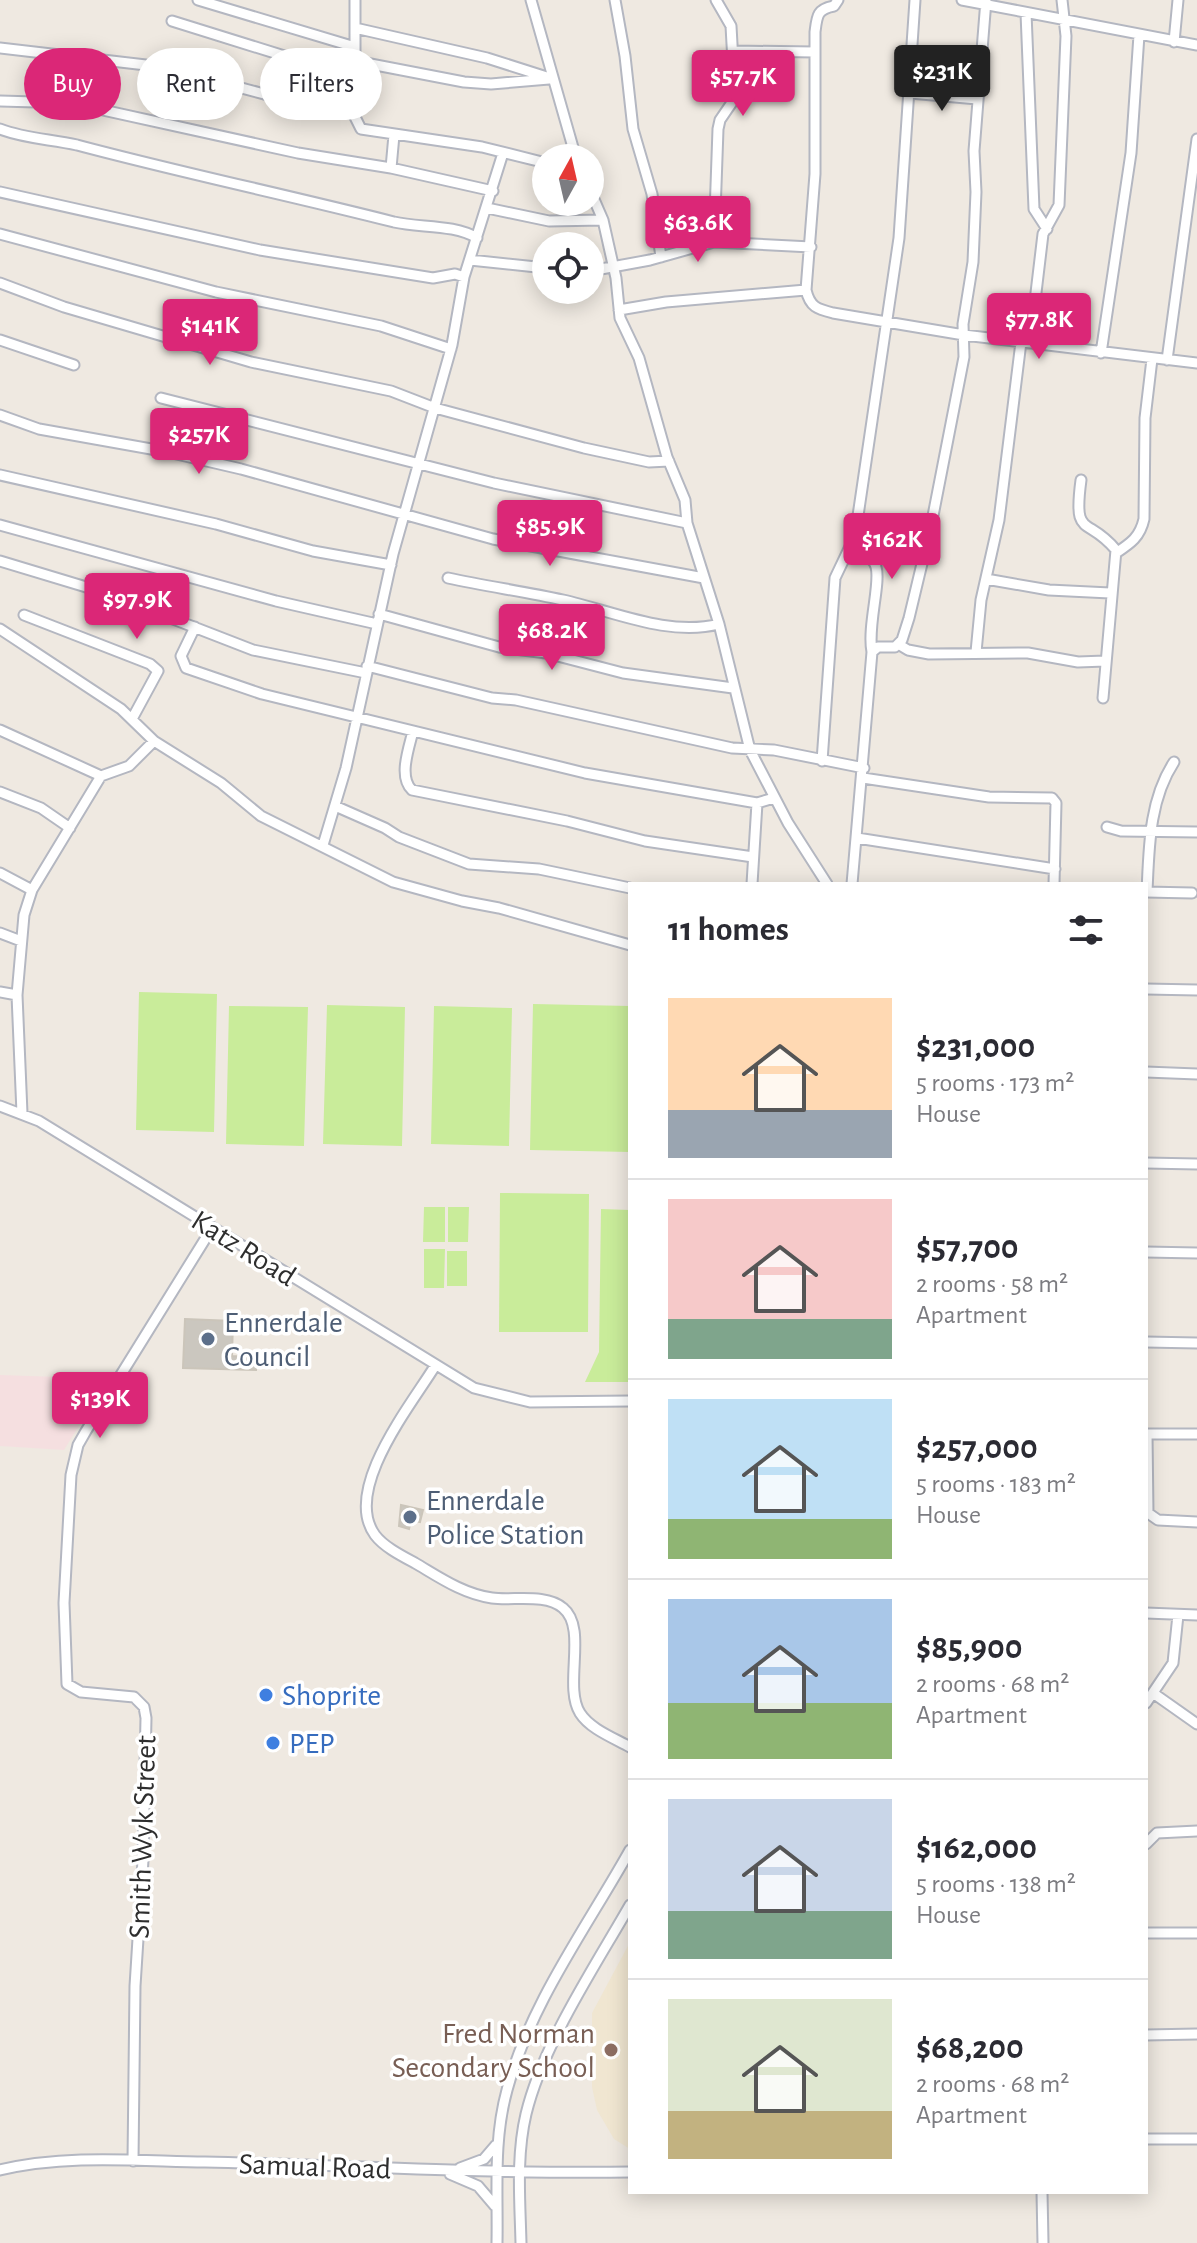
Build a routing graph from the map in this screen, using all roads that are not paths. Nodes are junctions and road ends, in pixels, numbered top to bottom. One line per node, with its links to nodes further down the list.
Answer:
1 (198, 0): 19 (street)
2 (355, 0): 15 (street)
3 (615, 0): 48 (street)
4 (716, 0): 22 (street)
5 (838, 0): 23 (street)
6 (915, 0): 27 (street)
7 (962, 0): 11 (street)
8 (1062, 0): 13 (street)
9 (1178, 0): 17 (street)
10 (528, 1): 25 (street)
11 (986, 3): 12 (street); 28 (street)
12 (1026, 13): 13 (street); 43 (street)
13 (1062, 19): 16 (street); 43 (street)
14 (172, 21): 21 (street)
15 (355, 28): 19 (street); 25 (street)
16 (1139, 35): 17 (street); 62 (street)
17 (1174, 42): 18 (street)
18 (1197, 45)
19 (355, 47)
20 (0, 48): 26 (street)
21 (260, 48)
22 (733, 51): 23 (street); 46 (street)
23 (815, 52): 47 (street)
24 (382, 66): 25 (street)
25 (553, 79): 34 (street)
26 (260, 93)
27 (910, 93): 28 (street); 57 (street)
28 (977, 99): 58 (street)
29 (0, 101): 37 (street)
30 (358, 120): 32 (street)
31 (0, 129): 45 (street)
32 (394, 135): 35 (street); 37 (street)
33 (1197, 139): 64 (street)
34 (572, 144)
35 (503, 153): 36 (street); 38 (street)
36 (532, 160)
37 (391, 168): 38 (street)
38 (493, 191): 40 (street)
39 (0, 192): 53 (street)
40 (487, 208): 42 (street); 45 (street)
41 (601, 216): 42 (street)
42 (603, 220): 51 (street)
43 (1047, 229): 60 (street)
44 (0, 234): 61 (street)
45 (477, 238): 49 (street)
46 (714, 242): 47 (street); 48 (street)
47 (811, 247): 55 (street)
48 (661, 257): 51 (street)
49 (470, 260): 50 (street); 53 (street)
50 (532, 267)
51 (612, 268): 52 (street); 56 (street)
52 (604, 269)
53 (464, 277): 61 (street)
54 (0, 283): 68 (street)
55 (806, 290): 56 (street); 57 (street)
56 (619, 310): 70 (street)
57 (885, 322): 58 (street); 77 (street)
58 (964, 335): 60 (street); 90 (street)
59 (0, 340): 66 (street)
60 (1025, 343): 62 (street); 83 (street)
61 (451, 349): 68 (street)
62 (1101, 353): 63 (street)
63 (1152, 359): 64 (street); 78 (street)
64 (1167, 360): 65 (street)
65 (1197, 363)
66 (74, 365)
67 (161, 398): 71 (street)
68 (435, 408): 70 (street); 71 (street)
69 (0, 415): 74 (street)
70 (669, 461): 75 (street)
71 (420, 464): 74 (street); 75 (street)
72 (0, 475): 80 (street)
73 (1081, 480): 78 (street)
74 (405, 516): 80 (street); 82 (street)
75 (687, 523): 82 (street)
76 (0, 525): 86 (street)
77 (851, 547): 91 (street); 103 (street)
78 (1116, 553): 84 (street)
79 (0, 561): 88 (street)
80 (391, 565): 86 (street)
81 (448, 578): 87 (street)
82 (704, 578): 87 (street)
83 (986, 579): 84 (street); 92 (street)
84 (1110, 593): 93 (street)
85 (24, 615): 98 (street)
86 (378, 619): 94 (street); 95 (street)
87 (719, 624): 95 (street)
88 (195, 627): 94 (street); 97 (street)
89 (0, 629): 98 (street)
90 (898, 644): 91 (street); 92 (street)
91 (872, 652): 105 (street)
92 (976, 652): 93 (street)
93 (1105, 661): 96 (street)
94 (367, 670): 97 (street); 102 (street)
95 (733, 688): 102 (street)
96 (1103, 698)
97 (357, 716): 100 (street); 110 (street)
98 (132, 719): 101 (street)
99 (0, 730): 106 (street)
100 (413, 731): 109 (street); 117 (street)
101 (154, 741): 106 (street); 116 (street)
102 (750, 750): 103 (street); 108 (street)
103 (822, 761): 105 (street)
104 (1174, 762): 113 (street)
105 (863, 773): 115 (street); 118 (street)
106 (101, 776): 112 (street)
107 (0, 792): 112 (street)
108 (774, 798): 109 (street); 121 (street)
109 (757, 803): 117 (street)
110 (335, 806): 116 (street); 125 (street)
111 (1107, 827): 113 (street)
112 (70, 828): 126 (street)
113 (1150, 831): 114 (street); 124 (street)
114 (1197, 832)
115 (857, 838): 118 (street); 122 (street)
116 (323, 845): 131 (street)
117 (753, 857): 120 (street)
118 (1055, 869): 123 (street)
119 (0, 873): 126 (street)
120 (752, 882)
121 (826, 882)
122 (852, 882)
123 (1054, 882)
124 (1147, 882)
125 (628, 888)
126 (32, 890): 130 (street)
127 (1148, 892): 128 (street)
128 (1192, 893)
129 (0, 933): 130 (street)
130 (21, 941): 135 (street)
131 (628, 944)
132 (1148, 989): 133 (street)
133 (1197, 990)
134 (0, 992): 135 (street)
135 (17, 995): 139 (street)
136 (1148, 1072): 137 (street)
137 (1197, 1074)
138 (0, 1106): 139 (street, Katz Road)
139 (22, 1113): 142 (street, Katz Road)
140 (1148, 1163): 141 (street)
141 (1197, 1164)
142 (212, 1228): 147 (street, Katz Road); 171 (street, Smith Wyk Street)
143 (1148, 1252): 144 (street)
144 (1197, 1253)
145 (1148, 1342): 146 (street)
146 (1197, 1343)
147 (435, 1366): 148 (street, Katz Road); 159 (street)
148 (628, 1401)
149 (1148, 1434): 150 (street)
150 (1197, 1434)
151 (1148, 1513): 152 (street)
152 (1197, 1522)
153 (1148, 1613): 154 (street)
154 (1178, 1615): 155 (street); 156 (street)
155 (1197, 1615)
156 (1153, 1693): 157 (street); 158 (street)
157 (1148, 1700)
158 (1197, 1724)
159 (628, 1746)
160 (1197, 1831): 161 (street)
161 (1148, 1842)
162 (628, 1854): 168 (street)
163 (628, 1909): 177 (street)
164 (1148, 1933): 165 (street)
165 (1197, 1933)
166 (1197, 2034): 167 (street)
167 (1148, 2035)
168 (498, 2138): 174 (street); 176 (street)
169 (1148, 2139): 170 (street)
170 (1197, 2139)
171 (133, 2161): 172 (street, Samual Road); 173 (street, Samual Road)
172 (0, 2170)
173 (441, 2171): 174 (street, Samual Road); 179 (street)
174 (453, 2171): 176 (street, Samual Road)
175 (628, 2172): 177 (street, Samual Road)
176 (495, 2174): 177 (street, Samual Road); 179 (street)
177 (519, 2174): 181 (street)
178 (1042, 2194): 182 (street)
179 (497, 2213): 180 (street)
180 (497, 2243)
181 (521, 2243)
182 (1043, 2243)

